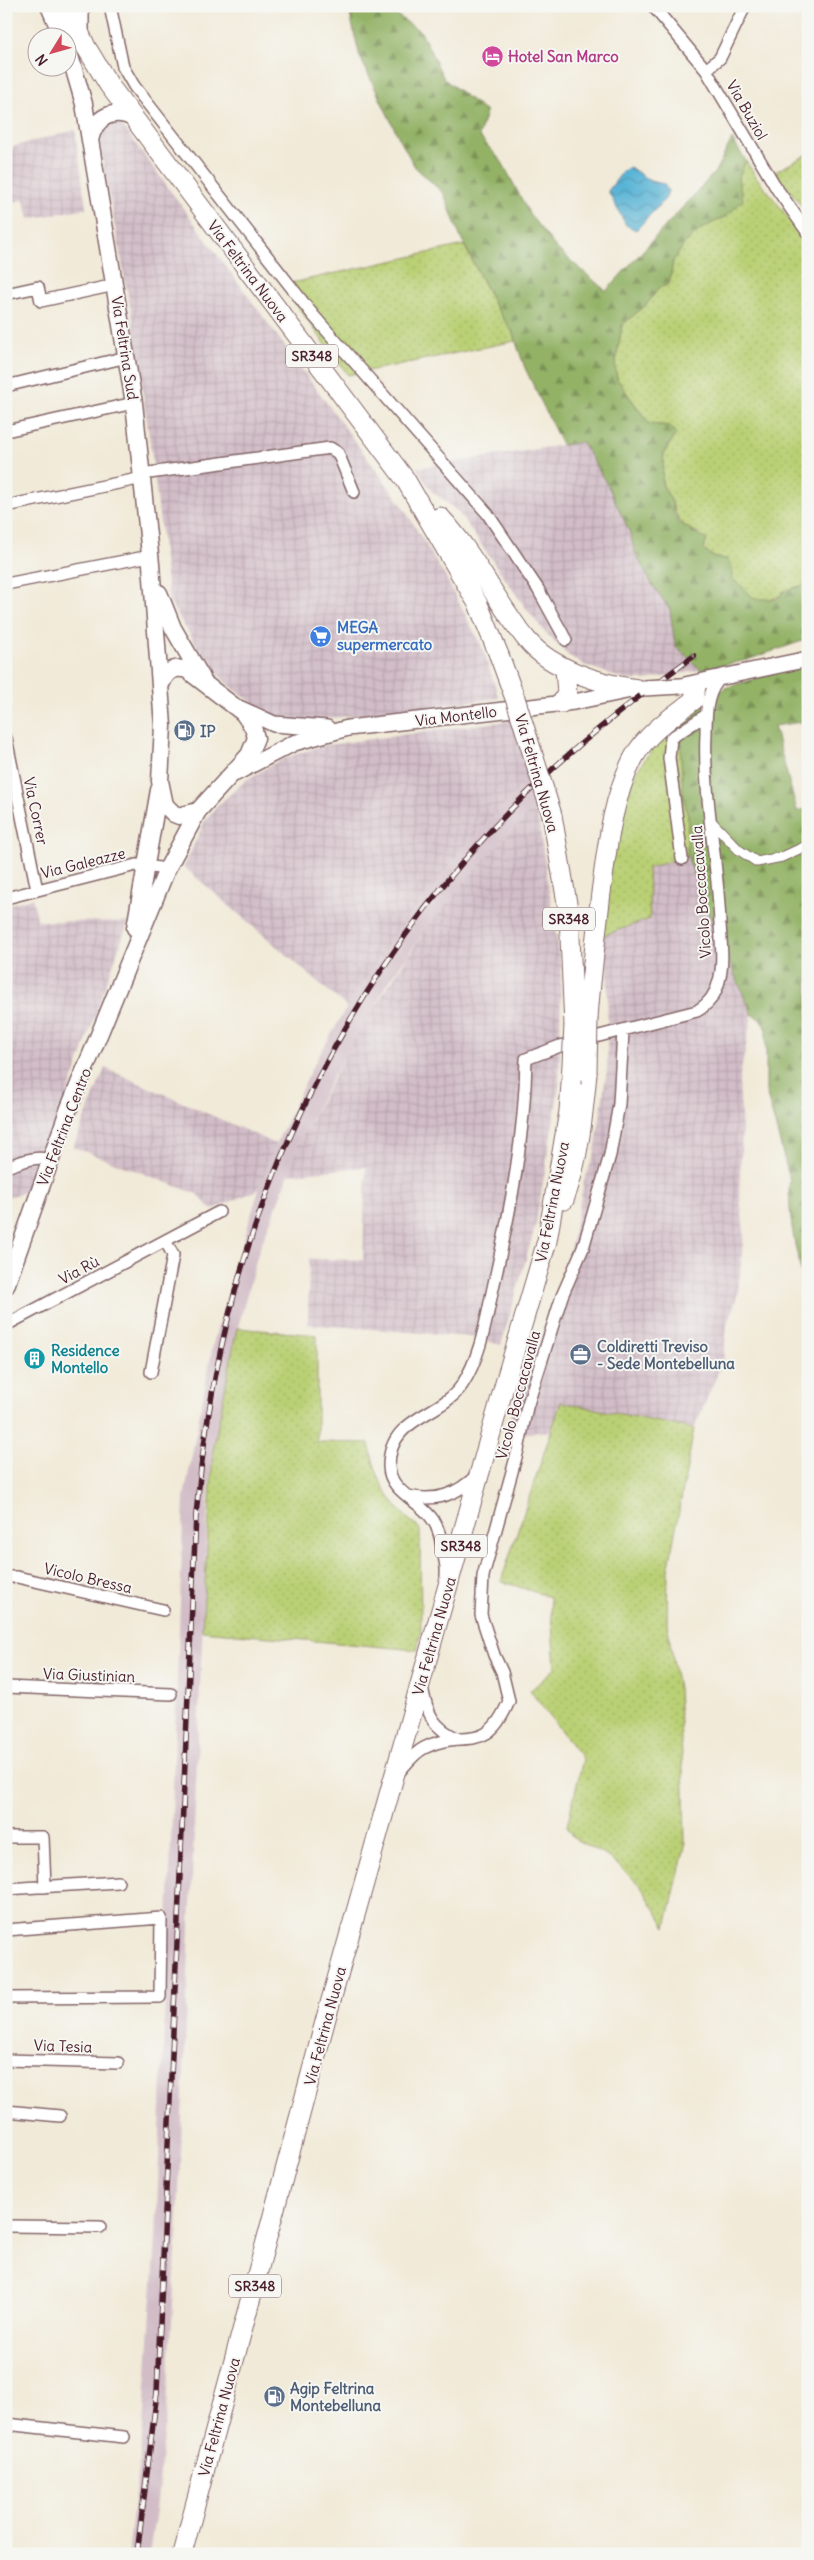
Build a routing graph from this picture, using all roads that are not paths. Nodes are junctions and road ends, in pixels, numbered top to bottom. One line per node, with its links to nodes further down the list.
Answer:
1 (49, 6): 7 (main road)
2 (67, 6): 8 (main road, Via Feltrina Nuova / SR348)
3 (84, 6): 9 (street)
4 (110, 6): 28 (street)
5 (653, 6): 12 (street, Via Buziol)
6 (745, 6): 12 (street)
7 (59, 28)
8 (72, 28)
9 (78, 43)
10 (78, 49): 13 (main road, Via Feltrina Nuova / SR348)
11 (78, 59): 14 (main road, Via Feltrina Sud)
12 (706, 70): 15 (street, Via Buziol)
13 (135, 120): 14 (main road); 23 (main road, Via Feltrina Nuova / SR348)
14 (90, 143): 16 (main road, Via Feltrina Sud)
15 (808, 233)
16 (115, 285): 17 (street); 18 (main road, Via Feltrina Sud)
17 (6, 294)
18 (127, 357): 19 (street); 20 (main road, Via Feltrina Sud)
19 (6, 386)
20 (134, 403): 21 (street); 22 (main road, Via Feltrina Sud)
21 (6, 431)
22 (142, 476): 24 (street); 25 (street); 26 (main road, Via Feltrina Sud)
23 (405, 479): 30 (main road); 52 (main road, Via Feltrina Nuova / SR348, bridge)
24 (354, 492)
25 (6, 506)
26 (151, 560): 27 (street); 32 (main road, Via Feltrina Sud); 33 (main road, Via Feltrina Sud)
27 (6, 584)
28 (566, 640)
29 (808, 659): 31 (street, Via Montello)
30 (556, 663): 34 (main road); 36 (main road)
31 (723, 680): 35 (street, Via Montello); 35 (street, Vicolo Boccacavalla)
32 (206, 684): 33 (main road); 37 (main road)
33 (160, 687): 42 (main road, Via Feltrina Sud)
34 (641, 688): 35 (street, Via Montello, bridge); 36 (street, Via Montello)
35 (696, 688): 38 (street, Vicolo Boccacavalla); 52 (main road)
36 (562, 703): 39 (street, Via Montello)
37 (235, 706): 39 (street, Via Montello); 41 (main road)
38 (706, 715): 44 (street, Vicolo Boccacavalla); 46 (street)
39 (348, 728): 41 (street, Via Montello)
40 (6, 738): 49 (street, Via Correr)
41 (228, 778): 43 (main road)
42 (160, 781): 43 (main road); 47 (main road)
43 (198, 811): 48 (main road)
44 (711, 821): 45 (street); 53 (street, Vicolo Boccacavalla)
45 (808, 845)
46 (682, 859)
47 (147, 866): 48 (street, Via Galeazze); 49 (street, Via Galeazze); 51 (main road, Via Feltrina Centro)
48 (167, 868): 51 (main road, Via Feltrina Centro)
49 (37, 890): 50 (street, Via Galeazze)
50 (6, 898)
51 (126, 970): 54 (main road, Via Feltrina Centro)
52 (581, 1022): 57 (main road, Via Feltrina Nuova / SR348, bridge); 57 (main road, bridge)
53 (623, 1031): 63 (street, Vicolo Boccacavalla); 70 (street, Vicolo Boccacavalla)
54 (50, 1160): 55 (street); 59 (main road, Via Feltrina Centro)
55 (6, 1166)
56 (219, 1212): 58 (street, Via Rù)
57 (547, 1241): 62 (main road, Via Feltrina Nuova / SR348)
58 (166, 1242): 60 (street, Via Rù); 61 (street)
59 (6, 1286)
60 (6, 1325)
61 (151, 1372)
62 (482, 1470): 63 (street); 66 (main road, Via Feltrina Nuova / SR348)
63 (407, 1495): 66 (street)
64 (6, 1577): 65 (street, Vicolo Bressa)
65 (163, 1610)
66 (438, 1622): 67 (main road, Via Feltrina Nuova / SR348)
67 (421, 1684): 70 (street); 71 (main road, Via Feltrina Nuova / SR348)
68 (6, 1687): 69 (street, Via Giustinian)
69 (171, 1694)
70 (461, 1740): 71 (street, Vicolo Boccacavalla)
71 (394, 1779): 86 (main road, Via Feltrina Nuova / SR348)
72 (6, 1837): 74 (street)
73 (118, 1882): 74 (street)
74 (45, 1887): 75 (street)
75 (6, 1889)
76 (6, 1930): 77 (street)
77 (6, 1998)
78 (6, 2060): 79 (street, Via Tesia)
79 (118, 2063)
80 (6, 2112): 81 (street)
81 (60, 2116)
82 (6, 2226): 83 (street)
83 (100, 2227)
84 (6, 2424): 85 (street)
85 (124, 2437)
86 (182, 2554)

